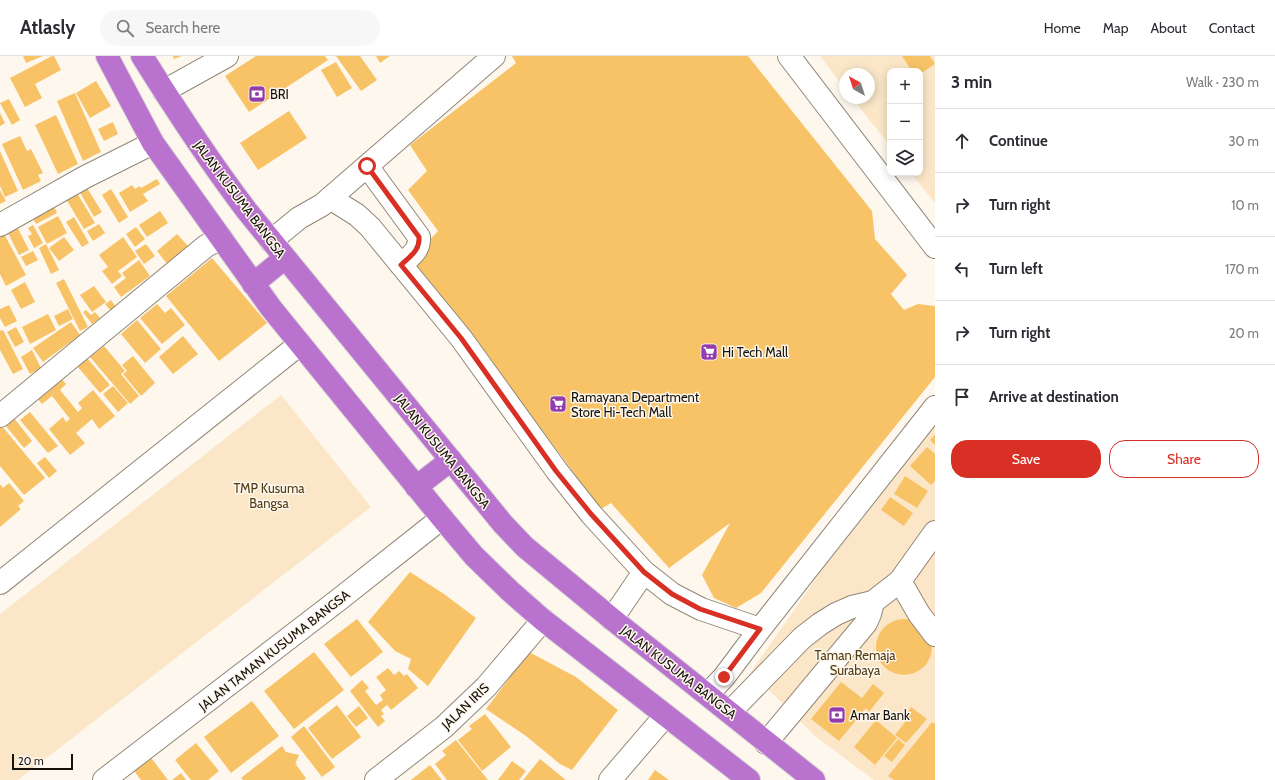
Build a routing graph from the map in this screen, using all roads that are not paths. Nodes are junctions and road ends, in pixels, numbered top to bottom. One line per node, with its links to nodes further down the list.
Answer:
1 (107, 56): 7 (highway)
2 (142, 56): 6 (highway, JALAN KUSUMA BANGSA)
3 (227, 56): 6 (street)
4 (494, 56): 8 (street)
5 (789, 56): 13 (street)
6 (164, 91): 12 (highway, JALAN KUSUMA BANGSA)
7 (153, 143): 10 (street); 11 (highway)
8 (367, 166): 9 (street); 15 (street)
9 (326, 202): 12 (street); 15 (street)
10 (0, 225)
11 (221, 238): 16 (highway); 19 (street)
12 (272, 241): 14 (highway, JALAN KUSUMA BANGSA)
13 (935, 247)
14 (285, 258): 16 (highway); 20 (highway, JALAN KUSUMA BANGSA)
15 (401, 265): 24 (street)
16 (253, 284): 17 (highway)
17 (300, 344): 21 (highway); 26 (street)
18 (935, 407): 30 (street)
19 (0, 416)
20 (451, 460): 21 (highway); 28 (highway, JALAN KUSUMA BANGSA)
21 (416, 487): 22 (highway)
22 (442, 518): 29 (highway); 36 (street, JALAN TAMAN KUSUMA BANGSA)
23 (935, 532): 25 (street)
24 (644, 572): 28 (street); 30 (street)
25 (900, 581): 27 (street); 31 (street)
26 (0, 583)
27 (873, 602): 33 (street); 35 (street)
28 (612, 619): 32 (highway, JALAN KUSUMA BANGSA)
29 (543, 620): 34 (highway); 37 (street, JALAN IRIS)
30 (760, 629): 32 (street)
31 (935, 635)
32 (708, 694): 33 (highway, JALAN KUSUMA BANGSA)
33 (730, 712): 35 (highway, JALAN KUSUMA BANGSA)
34 (665, 716): 38 (street); 39 (highway)
35 (766, 742): 40 (highway, JALAN KUSUMA BANGSA)
36 (104, 780)
37 (376, 780)
38 (610, 780)
39 (749, 780)
40 (814, 780)

